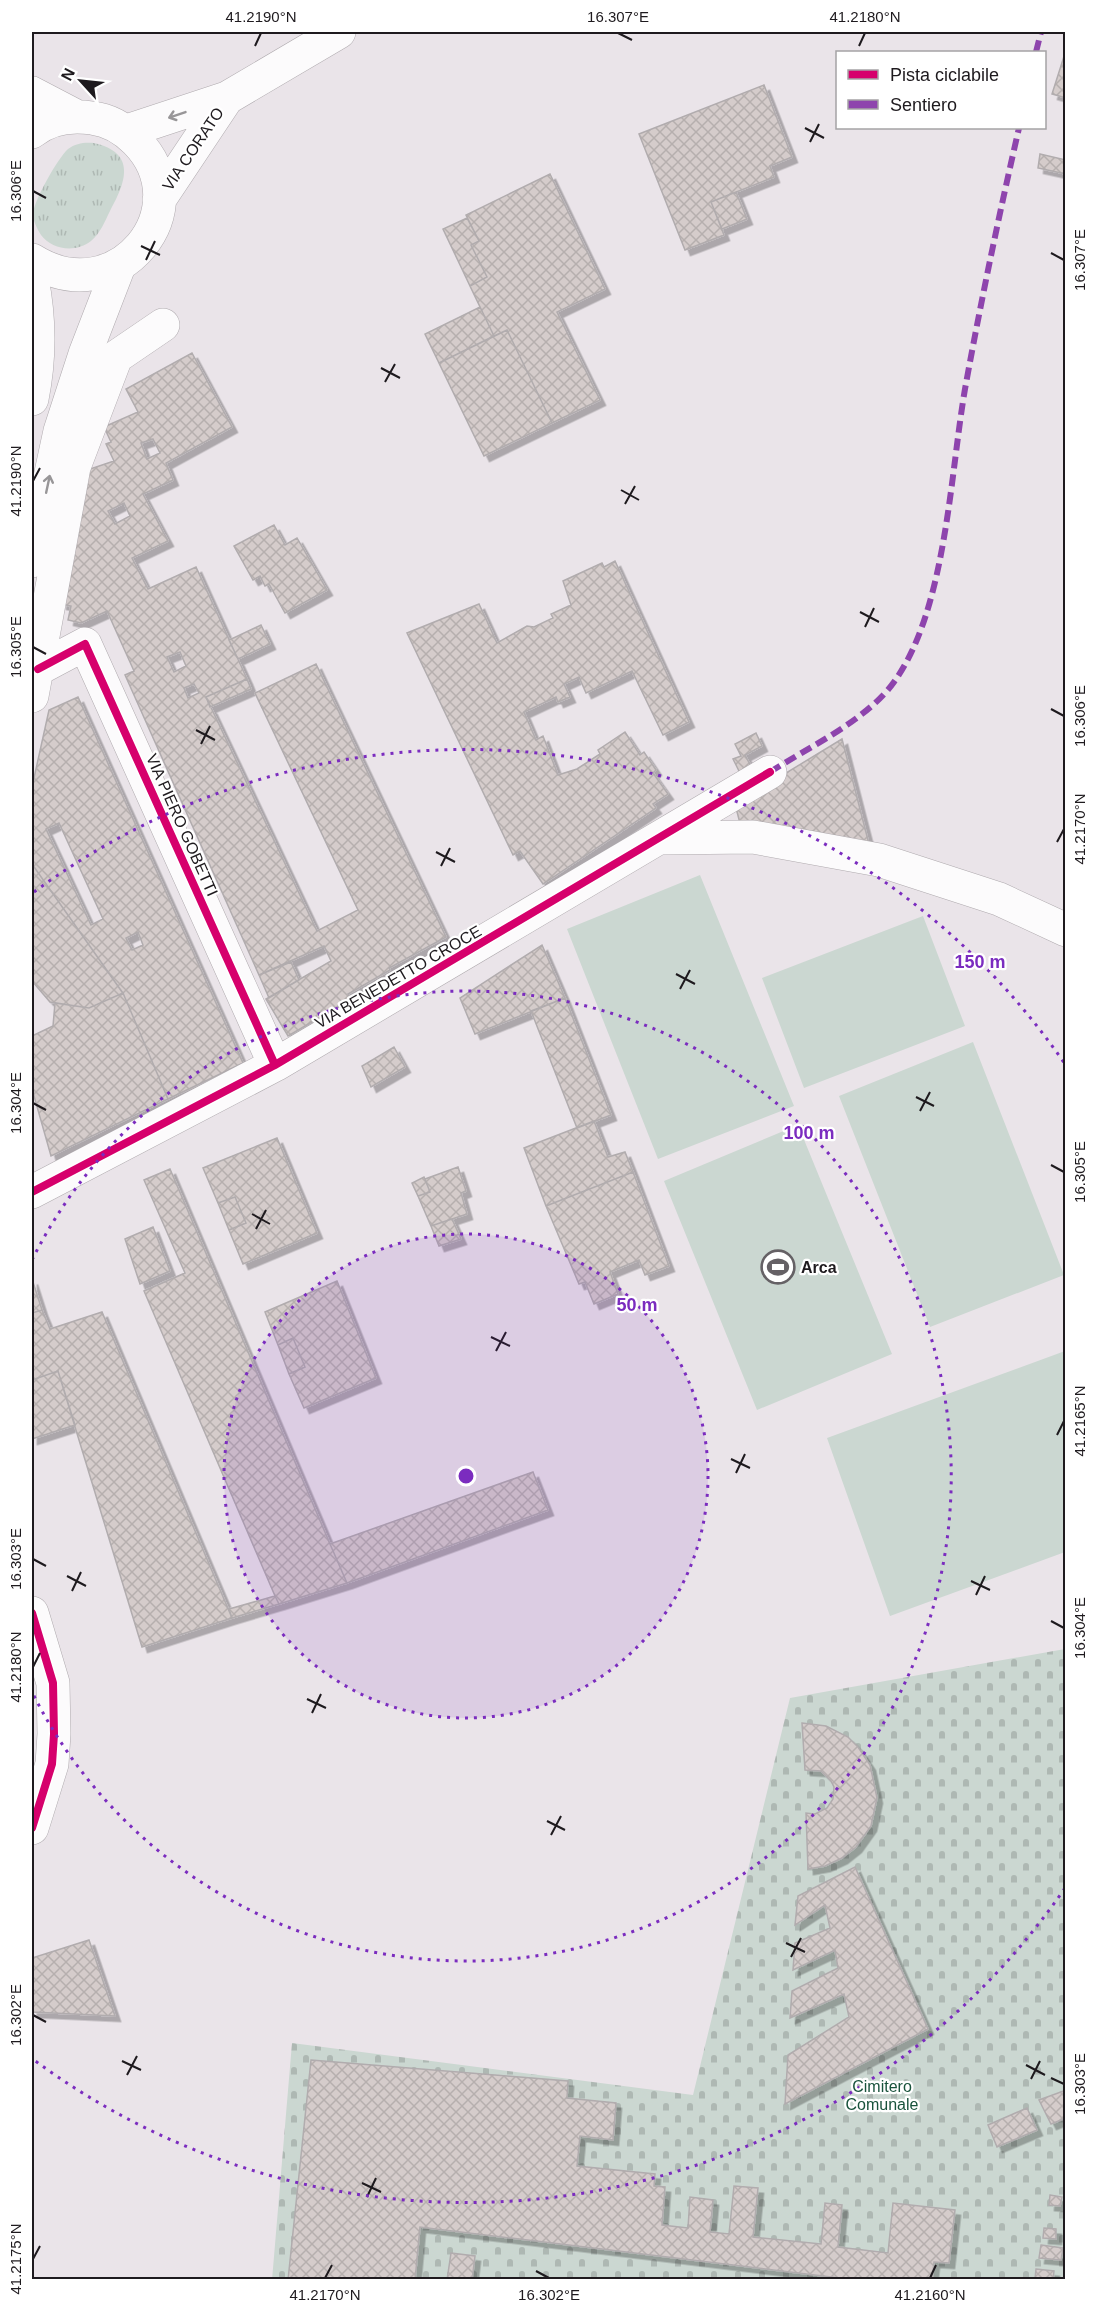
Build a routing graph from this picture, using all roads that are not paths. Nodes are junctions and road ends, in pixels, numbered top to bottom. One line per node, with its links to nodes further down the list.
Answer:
1 (339, 32): 3 (street, VIA CORATO)
2 (32, 93): 4 (street)
3 (227, 98): 5 (street, VIA CORATO, one-way to 5); 7 (street, VIA CORATO)
4 (76, 116): 5 (street, VIA CORATO); 6 (street, VIA CORATO)
5 (127, 131): 7 (street, VIA CORATO)
6 (32, 132)
7 (159, 200): 9 (street, VIA CORATO)
8 (32, 260): 9 (street, VIA CORATO)
9 (119, 266): 13 (street, one-way to 9)
10 (32, 279): 12 (street)
11 (163, 325): 14 (street)
12 (32, 399)
13 (32, 561)
14 (35, 683): 18 (street, VIA PIERO GOBETTI)
15 (770, 772): 16 (street, VIA BENEDETTO CROCE)
16 (660, 838): 17 (street); 18 (street, VIA BENEDETTO CROCE)
17 (1065, 930)
18 (276, 1065): 19 (street, VIA BENEDETTO CROCE)
19 (32, 1192)
20 (32, 1613): 21 (street)
21 (43, 1731): 22 (street)
22 (32, 1828)

